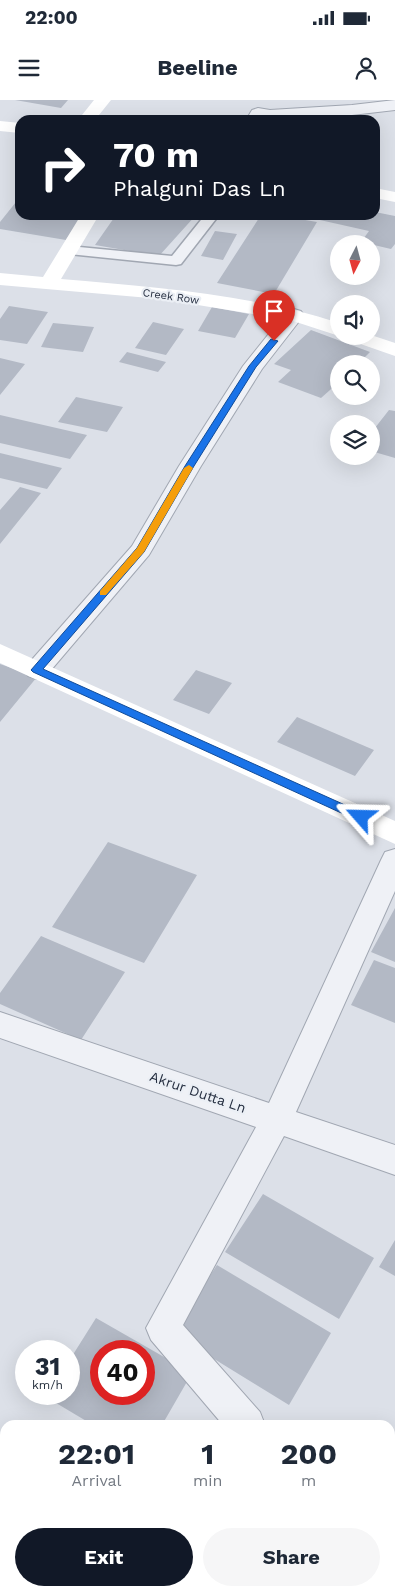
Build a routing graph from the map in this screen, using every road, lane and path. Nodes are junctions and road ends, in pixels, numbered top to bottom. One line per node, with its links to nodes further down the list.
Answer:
1 (103, 100): 3 (street)
2 (395, 105): 4 (street)
3 (90, 115)
4 (270, 115)
5 (0, 126): 6 (street)
6 (15, 128)
7 (380, 194): 8 (street)
8 (395, 197)
9 (87, 220): 11 (street)
10 (208, 220): 11 (lane)
11 (69, 250): 13 (street)
12 (3, 284): 13 (street, Creek Row)
13 (48, 284): 14 (street, Creek Row)
14 (294, 315): 15 (street, Creek Row); 19 (street)
15 (330, 327)
16 (380, 345): 17 (street)
17 (395, 350)
18 (0, 653): 19 (street)
19 (37, 670): 20 (street)
20 (395, 833)
21 (395, 860): 23 (street)
22 (0, 1025): 23 (street, Akrur Dutta Ln)
23 (278, 1119): 24 (street, Akrur Dutta Ln); 25 (street)
24 (395, 1160)
25 (243, 1420)

